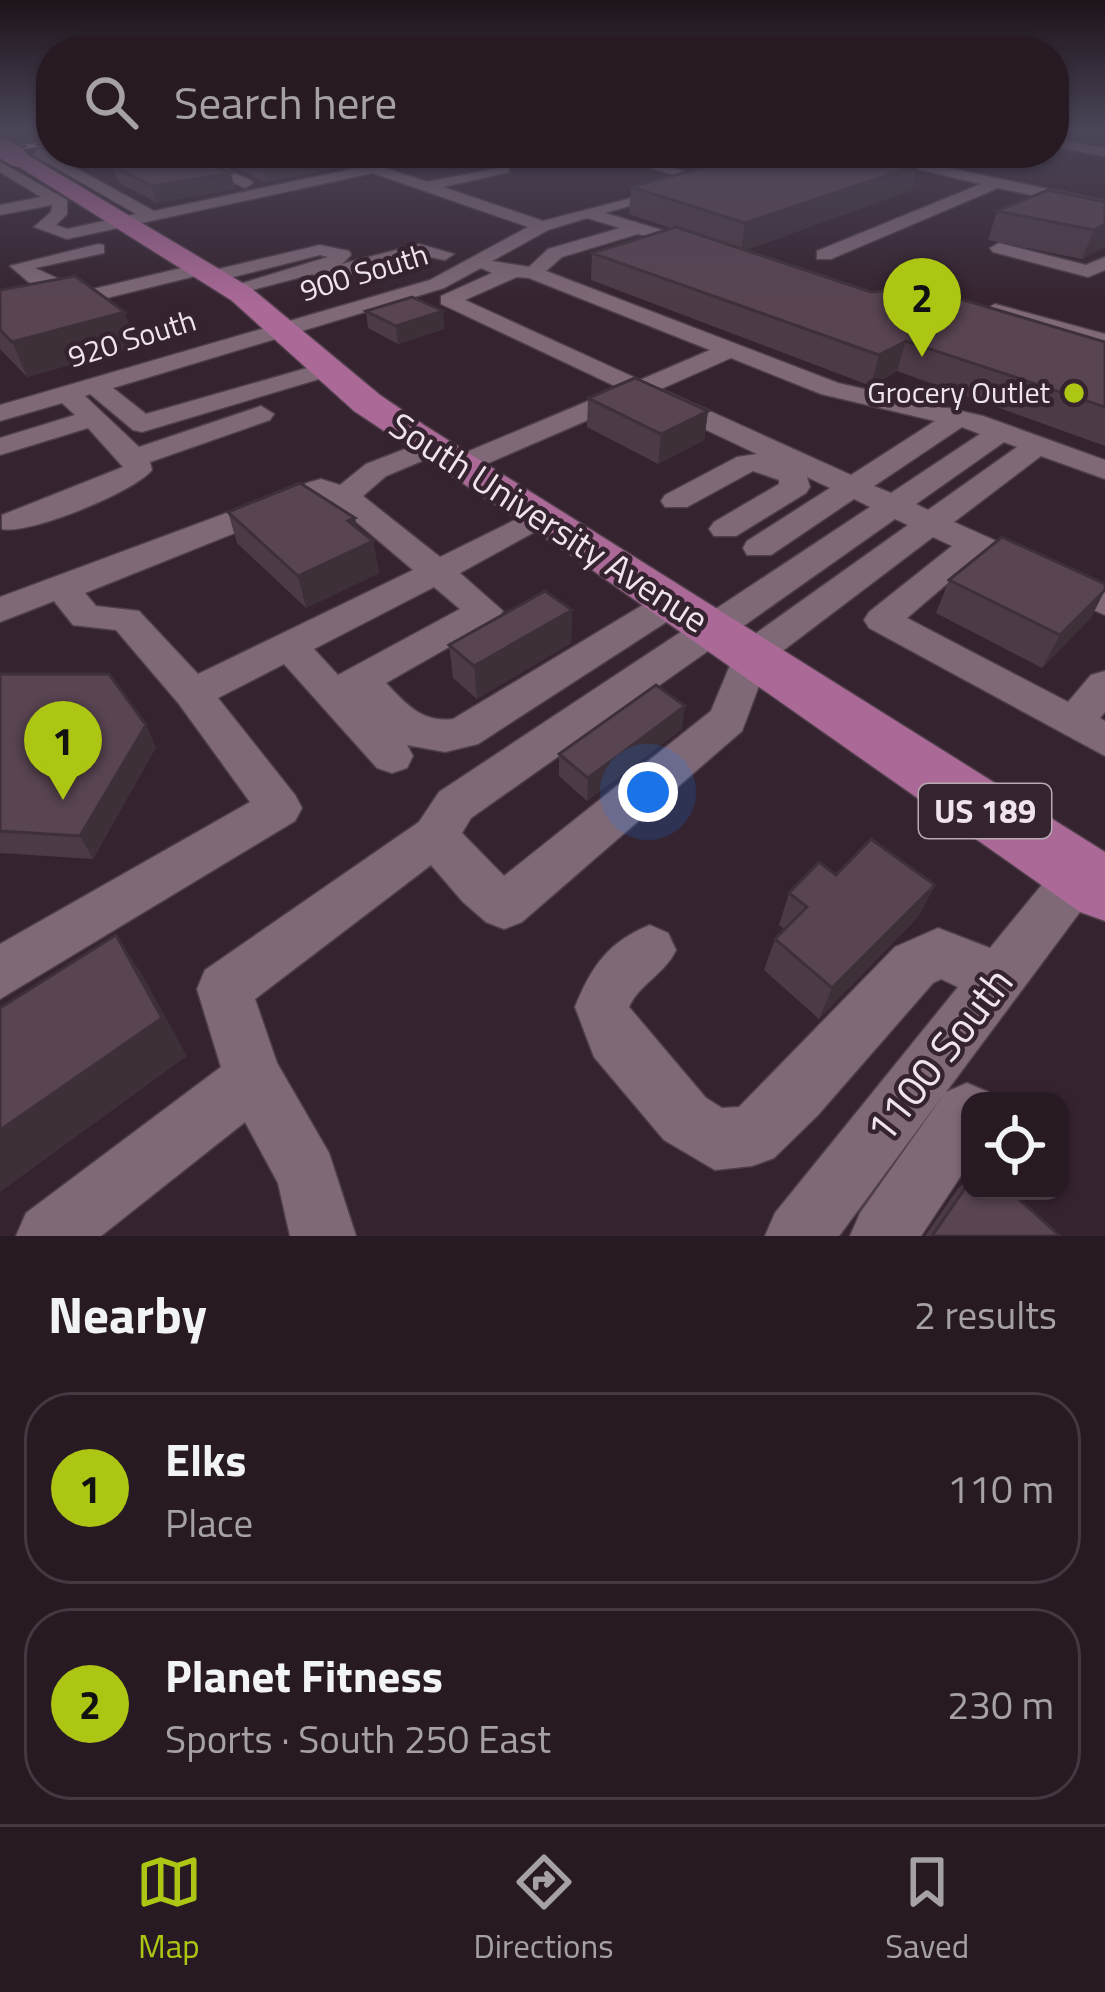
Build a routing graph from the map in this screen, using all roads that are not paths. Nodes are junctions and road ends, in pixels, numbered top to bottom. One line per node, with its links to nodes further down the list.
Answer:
1 (45, 188): 11 (street)
2 (69, 188): 16 (highway, South University Avenue / US 189)
3 (99, 188): 19 (street)
4 (256, 188): 10 (street)
5 (287, 188): 10 (street)
6 (427, 188): 17 (street)
7 (688, 188): 14 (street, 900 South)
8 (983, 188): 23 (street)
9 (1022, 188): 12 (street)
10 (266, 192): 19 (street)
11 (56, 200): 13 (street); 16 (street)
12 (1105, 206)
13 (0, 210)
14 (587, 213): 17 (street, 900 South); 20 (street)
15 (1051, 214): 18 (street)
16 (126, 222): 19 (highway, South University Avenue / US 189)
17 (542, 226): 24 (street, 900 South)
18 (1105, 226)
19 (152, 227): 27 (highway, South University Avenue / US 189); 28 (street)
20 (639, 229): 22 (street); 26 (street)
21 (998, 248): 25 (street)
22 (721, 254)
23 (824, 256)
24 (480, 261): 26 (street); 27 (street); 31 (street, 900 South)
25 (1099, 270)
26 (523, 272): 33 (street); 38 (street)
27 (225, 284): 27 (street); 28 (street); 31 (highway, South University Avenue / US 189)
28 (84, 298): 30 (street)
29 (972, 304): 32 (street)
30 (22, 308)
31 (283, 328): 35 (street, 920 South); 37 (highway, South University Avenue / US 189)
32 (1105, 341)
33 (720, 346): 34 (street); 38 (street)
34 (759, 361): 42 (street); 44 (street)
35 (168, 362): 36 (street); 40 (street, 920 South); 41 (street)
36 (243, 366): 37 (street); 39 (street)
37 (328, 370): 39 (street); 49 (highway, South University Avenue / US 189); 50 (street)
38 (627, 386): 42 (street); 49 (street)
39 (266, 388): 41 (street)
40 (85, 402): 41 (street); 43 (street, 920 South); 48 (street); 50 (street)
41 (221, 402)
42 (668, 404): 46 (street)
43 (0, 413)
44 (958, 418): 45 (street); 52 (street)
45 (1001, 432): 47 (street); 55 (street)
46 (750, 442): 52 (street); 54 (street)
47 (1038, 445): 51 (street); 58 (street)
48 (0, 447)
49 (445, 456): 53 (street); 56 (highway, South University Avenue / US 189)
50 (134, 458): 57 (street)
51 (1105, 470)
52 (852, 489): 55 (street); 61 (street)
53 (344, 496): 63 (street); 64 (street)
54 (676, 501): 59 (street); 59 (street)
55 (892, 507): 58 (street); 62 (street)
56 (544, 518): 63 (street); 68 (highway, South University Avenue / US 189)
57 (13, 522)
58 (930, 524): 60 (street); 65 (street)
59 (725, 529): 61 (street)
60 (974, 544): 66 (street); 73 (street)
61 (759, 548): 62 (street)
62 (801, 572): 65 (street); 68 (street)
63 (435, 573): 69 (street); 71 (street)
64 (63, 590): 67 (street); 72 (street)
65 (840, 591): 68 (street)
66 (1105, 604)
67 (0, 610)
68 (713, 629): 71 (street); 75 (street); 75 (street); 76 (highway, South University Avenue / US 189)
69 (289, 646): 71 (street); 72 (street)
70 (1105, 685): 73 (street)
71 (347, 688): 74 (street)
72 (193, 694): 78 (street)
73 (1089, 731)
74 (392, 756)
75 (435, 836): 80 (street)
76 (1092, 882): 79 (street, 1100 South)
77 (650, 950): 79 (street)
78 (0, 973)
79 (996, 982): 84 (street, 1100 South)
80 (254, 1078): 82 (street); 83 (street)
81 (961, 1123): 85 (street)
82 (49, 1236)
83 (323, 1236)
84 (798, 1236)
85 (883, 1236)

